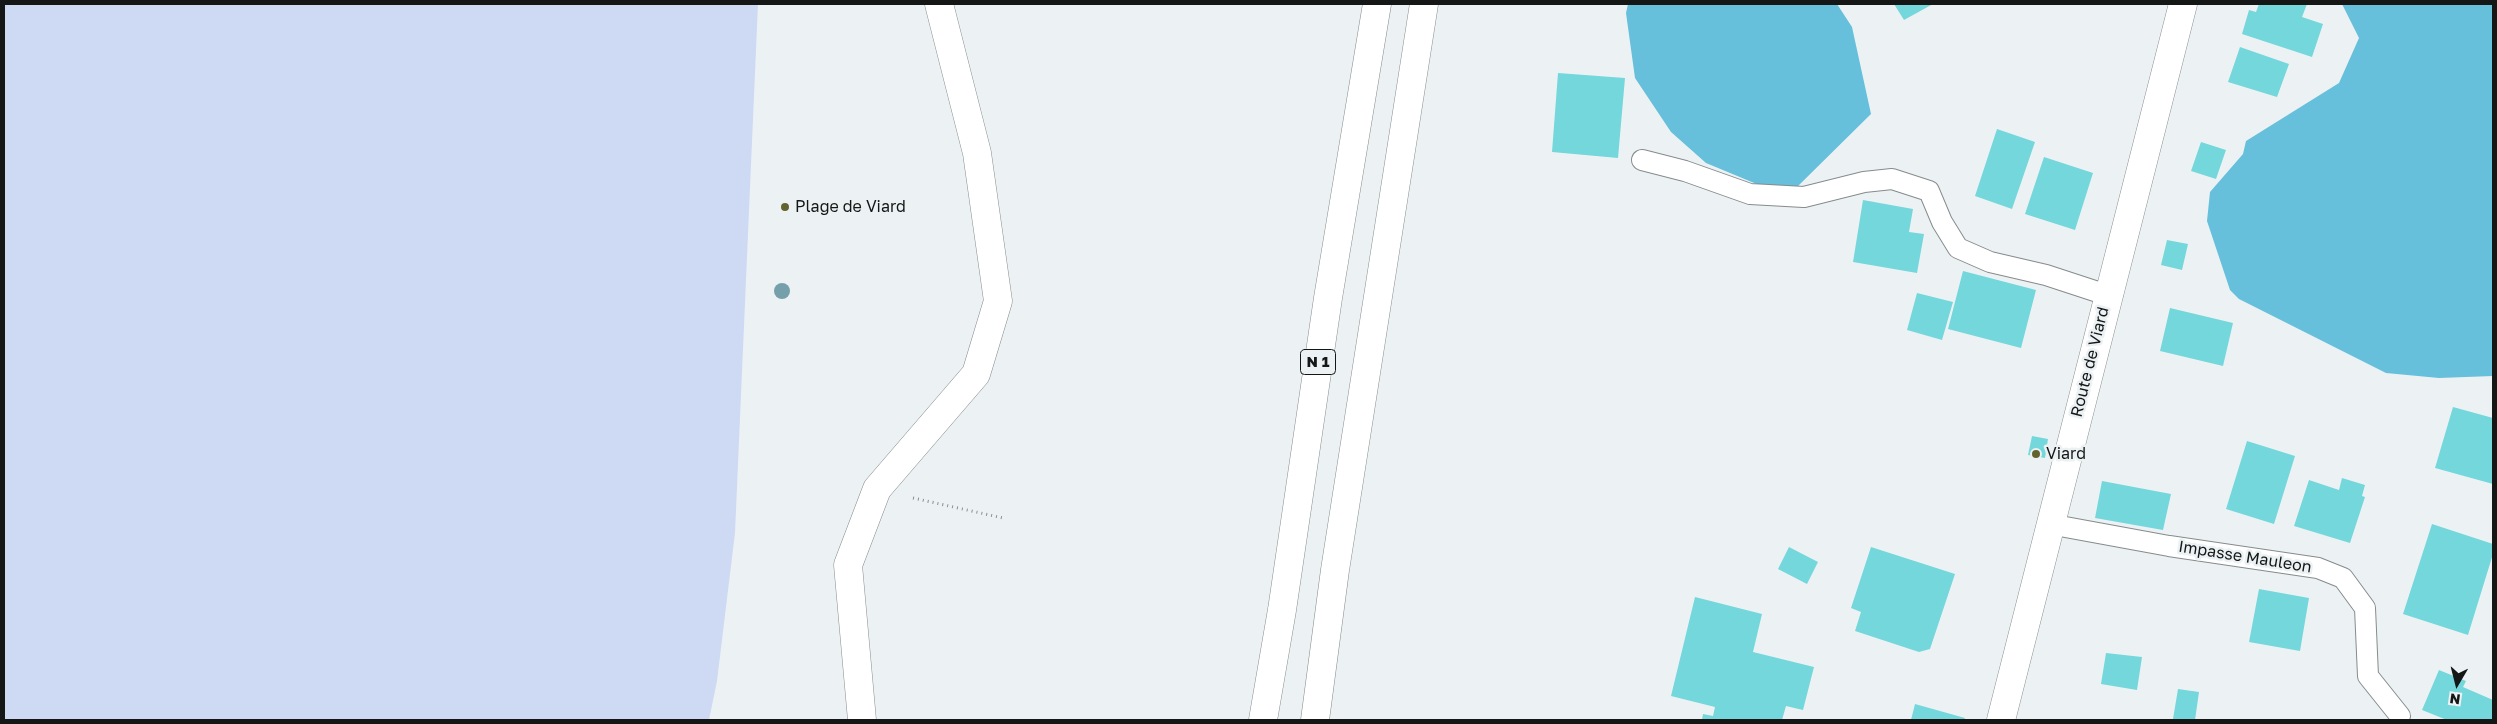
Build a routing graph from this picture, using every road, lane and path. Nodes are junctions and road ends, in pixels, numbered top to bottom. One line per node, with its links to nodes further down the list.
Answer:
1 (939, 4): 7 (main road)
2 (1377, 4): 12 (main road, N 1)
3 (1424, 4): 13 (main road)
4 (2183, 4): 6 (main road, Route de Viard)
5 (1642, 160): 6 (lane)
6 (2107, 294): 9 (main road, Route de Viard)
7 (877, 489): 8 (path); 11 (main road)
8 (1003, 518)
9 (2049, 524): 10 (lane, Impasse Mauleon); 14 (main road, Route de Viard)
10 (2400, 716)
11 (862, 720)
12 (1263, 720)
13 (1315, 720)
14 (2001, 720)

